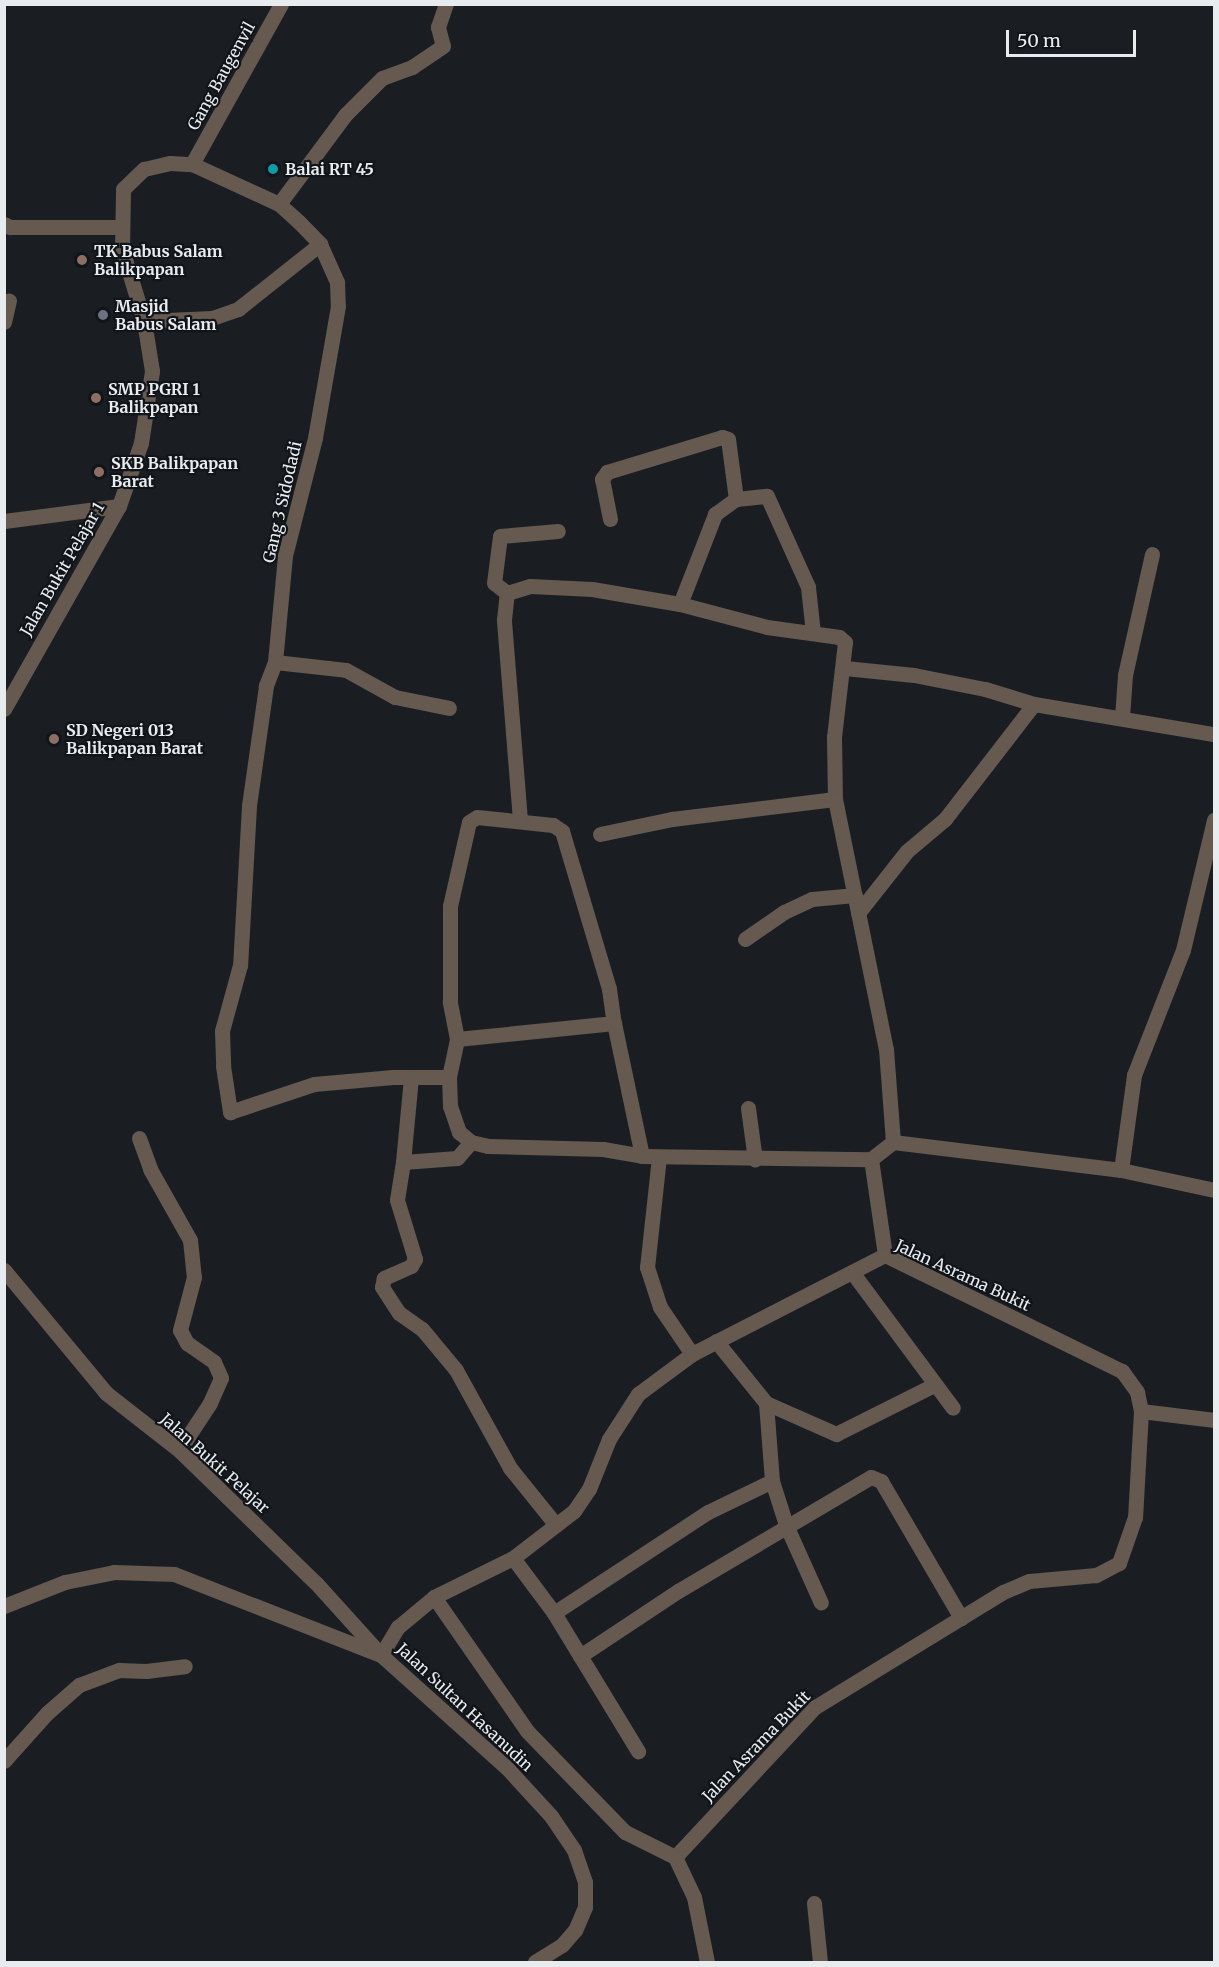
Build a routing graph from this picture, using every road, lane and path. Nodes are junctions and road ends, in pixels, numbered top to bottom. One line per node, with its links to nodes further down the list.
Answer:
1 (280, 4): 3 (street, Gang Baugenvil)
2 (446, 4): 5 (street)
3 (192, 164): 4 (street, Gang 3 Sidodadi); 5 (street, Gang 3 Sidodadi)
4 (144, 169): 7 (street, Jalan Bukit Pelajar 1)
5 (279, 204): 8 (street, Gang 3 Sidodadi)
6 (6, 226): 7 (street)
7 (121, 227): 10 (street, Jalan Bukit Pelajar 1)
8 (320, 244): 10 (street); 21 (street, Gang 3 Sidodadi)
9 (9, 301): 11 (street)
10 (144, 321): 13 (street, Jalan Bukit Pelajar 1)
11 (4, 322)
12 (736, 499): 14 (street); 19 (street); 20 (street)
13 (119, 506): 15 (street); 25 (street, Jalan Bukit Pelajar 1)
14 (610, 519)
15 (4, 521)
16 (558, 531): 18 (street)
17 (1152, 554): 26 (street)
18 (507, 593): 19 (street); 29 (street)
19 (680, 604): 20 (street)
20 (813, 633): 22 (street)
21 (274, 662): 24 (street); 37 (street, Gang 3 Sidodadi)
22 (844, 668): 23 (street); 28 (street)
23 (1034, 704): 26 (street); 33 (street)
24 (449, 708)
25 (4, 709)
26 (1122, 717): 27 (street)
27 (1215, 734)
28 (835, 799): 31 (street); 32 (street)
29 (520, 820): 35 (street); 36 (street)
30 (1215, 820): 48 (street)
31 (600, 834)
32 (855, 895): 33 (street); 34 (street)
33 (858, 913): 42 (street)
34 (745, 939)
35 (614, 1023): 36 (street); 43 (street)
36 (457, 1039): 38 (street)
37 (411, 1077): 38 (street); 47 (street)
38 (449, 1077): 41 (street)
39 (748, 1108): 45 (street)
40 (139, 1138): 60 (street)
41 (471, 1142): 43 (street); 47 (street)
42 (893, 1142): 46 (street); 48 (street)
43 (642, 1156): 44 (street)
44 (659, 1157): 45 (street); 54 (street)
45 (755, 1160): 46 (street)
46 (871, 1160): 50 (street)
47 (403, 1162): 62 (street)
48 (1121, 1170): 49 (street)
49 (1215, 1190)
50 (885, 1255): 52 (street, Jalan Asrama Bukit); 58 (street, Jalan Asrama Bukit)
51 (4, 1270): 60 (street, Jalan Bukit Pelajar)
52 (852, 1272): 53 (street, Jalan Asrama Bukit); 55 (street)
53 (716, 1341): 54 (street, Jalan Asrama Bukit); 56 (street)
54 (692, 1354): 62 (street, Jalan Asrama Bukit)
55 (934, 1385): 56 (street); 57 (street)
56 (766, 1403): 61 (street)
57 (953, 1408)
58 (1141, 1411): 59 (street); 69 (street, Jalan Asrama Bukit)
59 (1215, 1420)
60 (179, 1450): 70 (street, Jalan Bukit Pelajar)
61 (772, 1481): 63 (street); 68 (street)
62 (556, 1525): 64 (street, Jalan Asrama Bukit)
63 (786, 1525): 66 (street); 69 (street); 71 (street)
64 (513, 1558): 65 (street, Jalan Asrama Bukit); 68 (street)
65 (434, 1597): 70 (street, Jalan Asrama Bukit); 75 (street)
66 (821, 1603)
67 (4, 1606): 70 (street, Jalan Sultan Hasanudin)
68 (554, 1614): 71 (street)
69 (961, 1618): 75 (street, Jalan Asrama Bukit)
70 (381, 1654): 77 (street, Jalan Sultan Hasanudin)
71 (580, 1656): 73 (street)
72 (185, 1666): 74 (street)
73 (638, 1750)
74 (4, 1761)
75 (675, 1857): 78 (street)
76 (814, 1903): 79 (street)
77 (535, 1962)
78 (707, 1962)
79 (820, 1962)

